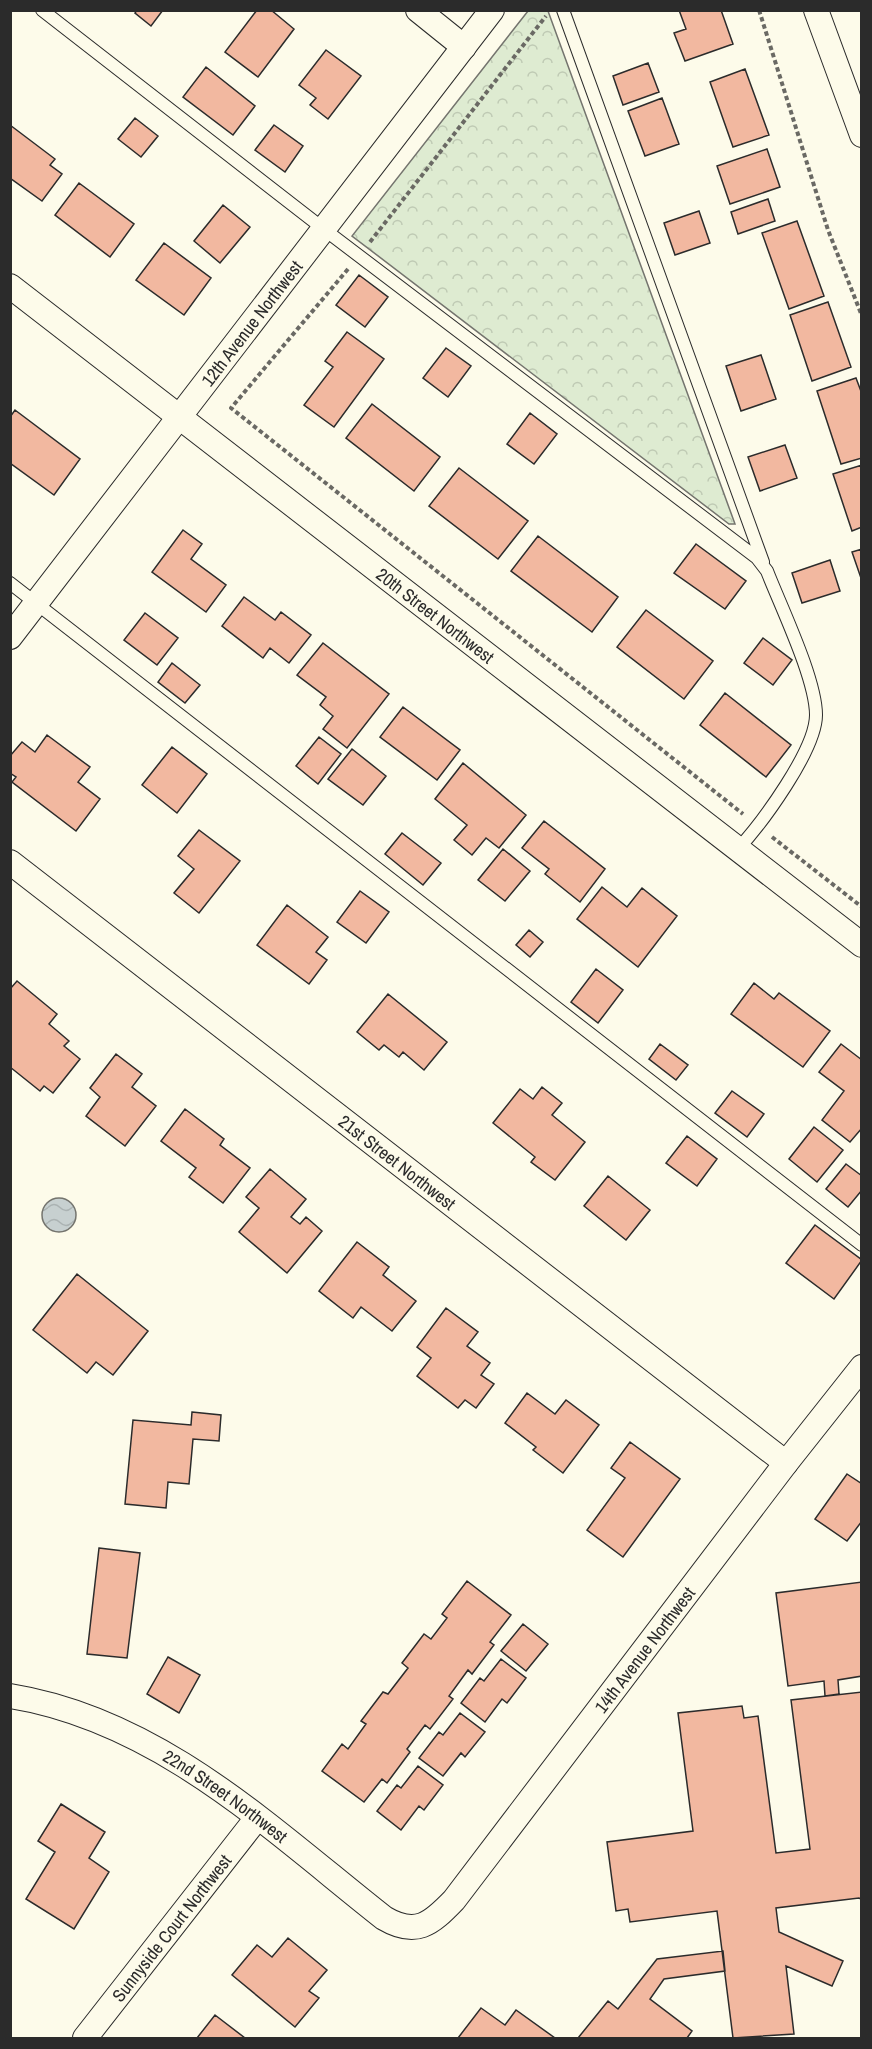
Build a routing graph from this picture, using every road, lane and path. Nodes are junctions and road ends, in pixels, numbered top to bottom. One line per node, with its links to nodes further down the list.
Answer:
1 (42, 10): 10 (lane)
2 (418, 10): 8 (street)
3 (492, 10): 8 (street, 12th Avenue Northwest)
4 (550, 10): 11 (path)
5 (563, 10): 15 (lane)
6 (759, 10): 13 (path)
7 (816, 10): 9 (street)
8 (464, 47): 10 (street, 12th Avenue Northwest)
9 (861, 135)
10 (325, 230): 11 (lane); 14 (street, 12th Avenue Northwest)
11 (360, 256): 15 (lane); 19 (path)
12 (10, 286): 14 (street, 20th Street Northwest)
13 (861, 316)
14 (178, 416): 17 (street, 12th Avenue Northwest); 20 (street, 20th Street Northwest)
15 (767, 572): 19 (lane)
16 (10, 583): 17 (lane)
17 (36, 603): 18 (street, 12th Avenue Northwest); 24 (lane)
18 (10, 637)
19 (758, 827): 20 (lane); 22 (path)
20 (738, 849): 23 (street, 20th Street Northwest)
21 (10, 862): 26 (street, 21st Street Northwest)
22 (861, 907)
23 (861, 945)
24 (861, 1245)
25 (861, 1367): 26 (street, 14th Avenue Northwest)
26 (786, 1463): 29 (street, 14th Avenue Northwest)
27 (10, 1696): 28 (street, 22nd Street Northwest)
28 (257, 1818): 29 (street, 22nd Street Northwest); 30 (street, Sunnyside Court Northwest)
29 (422, 1926)
30 (85, 2038)

